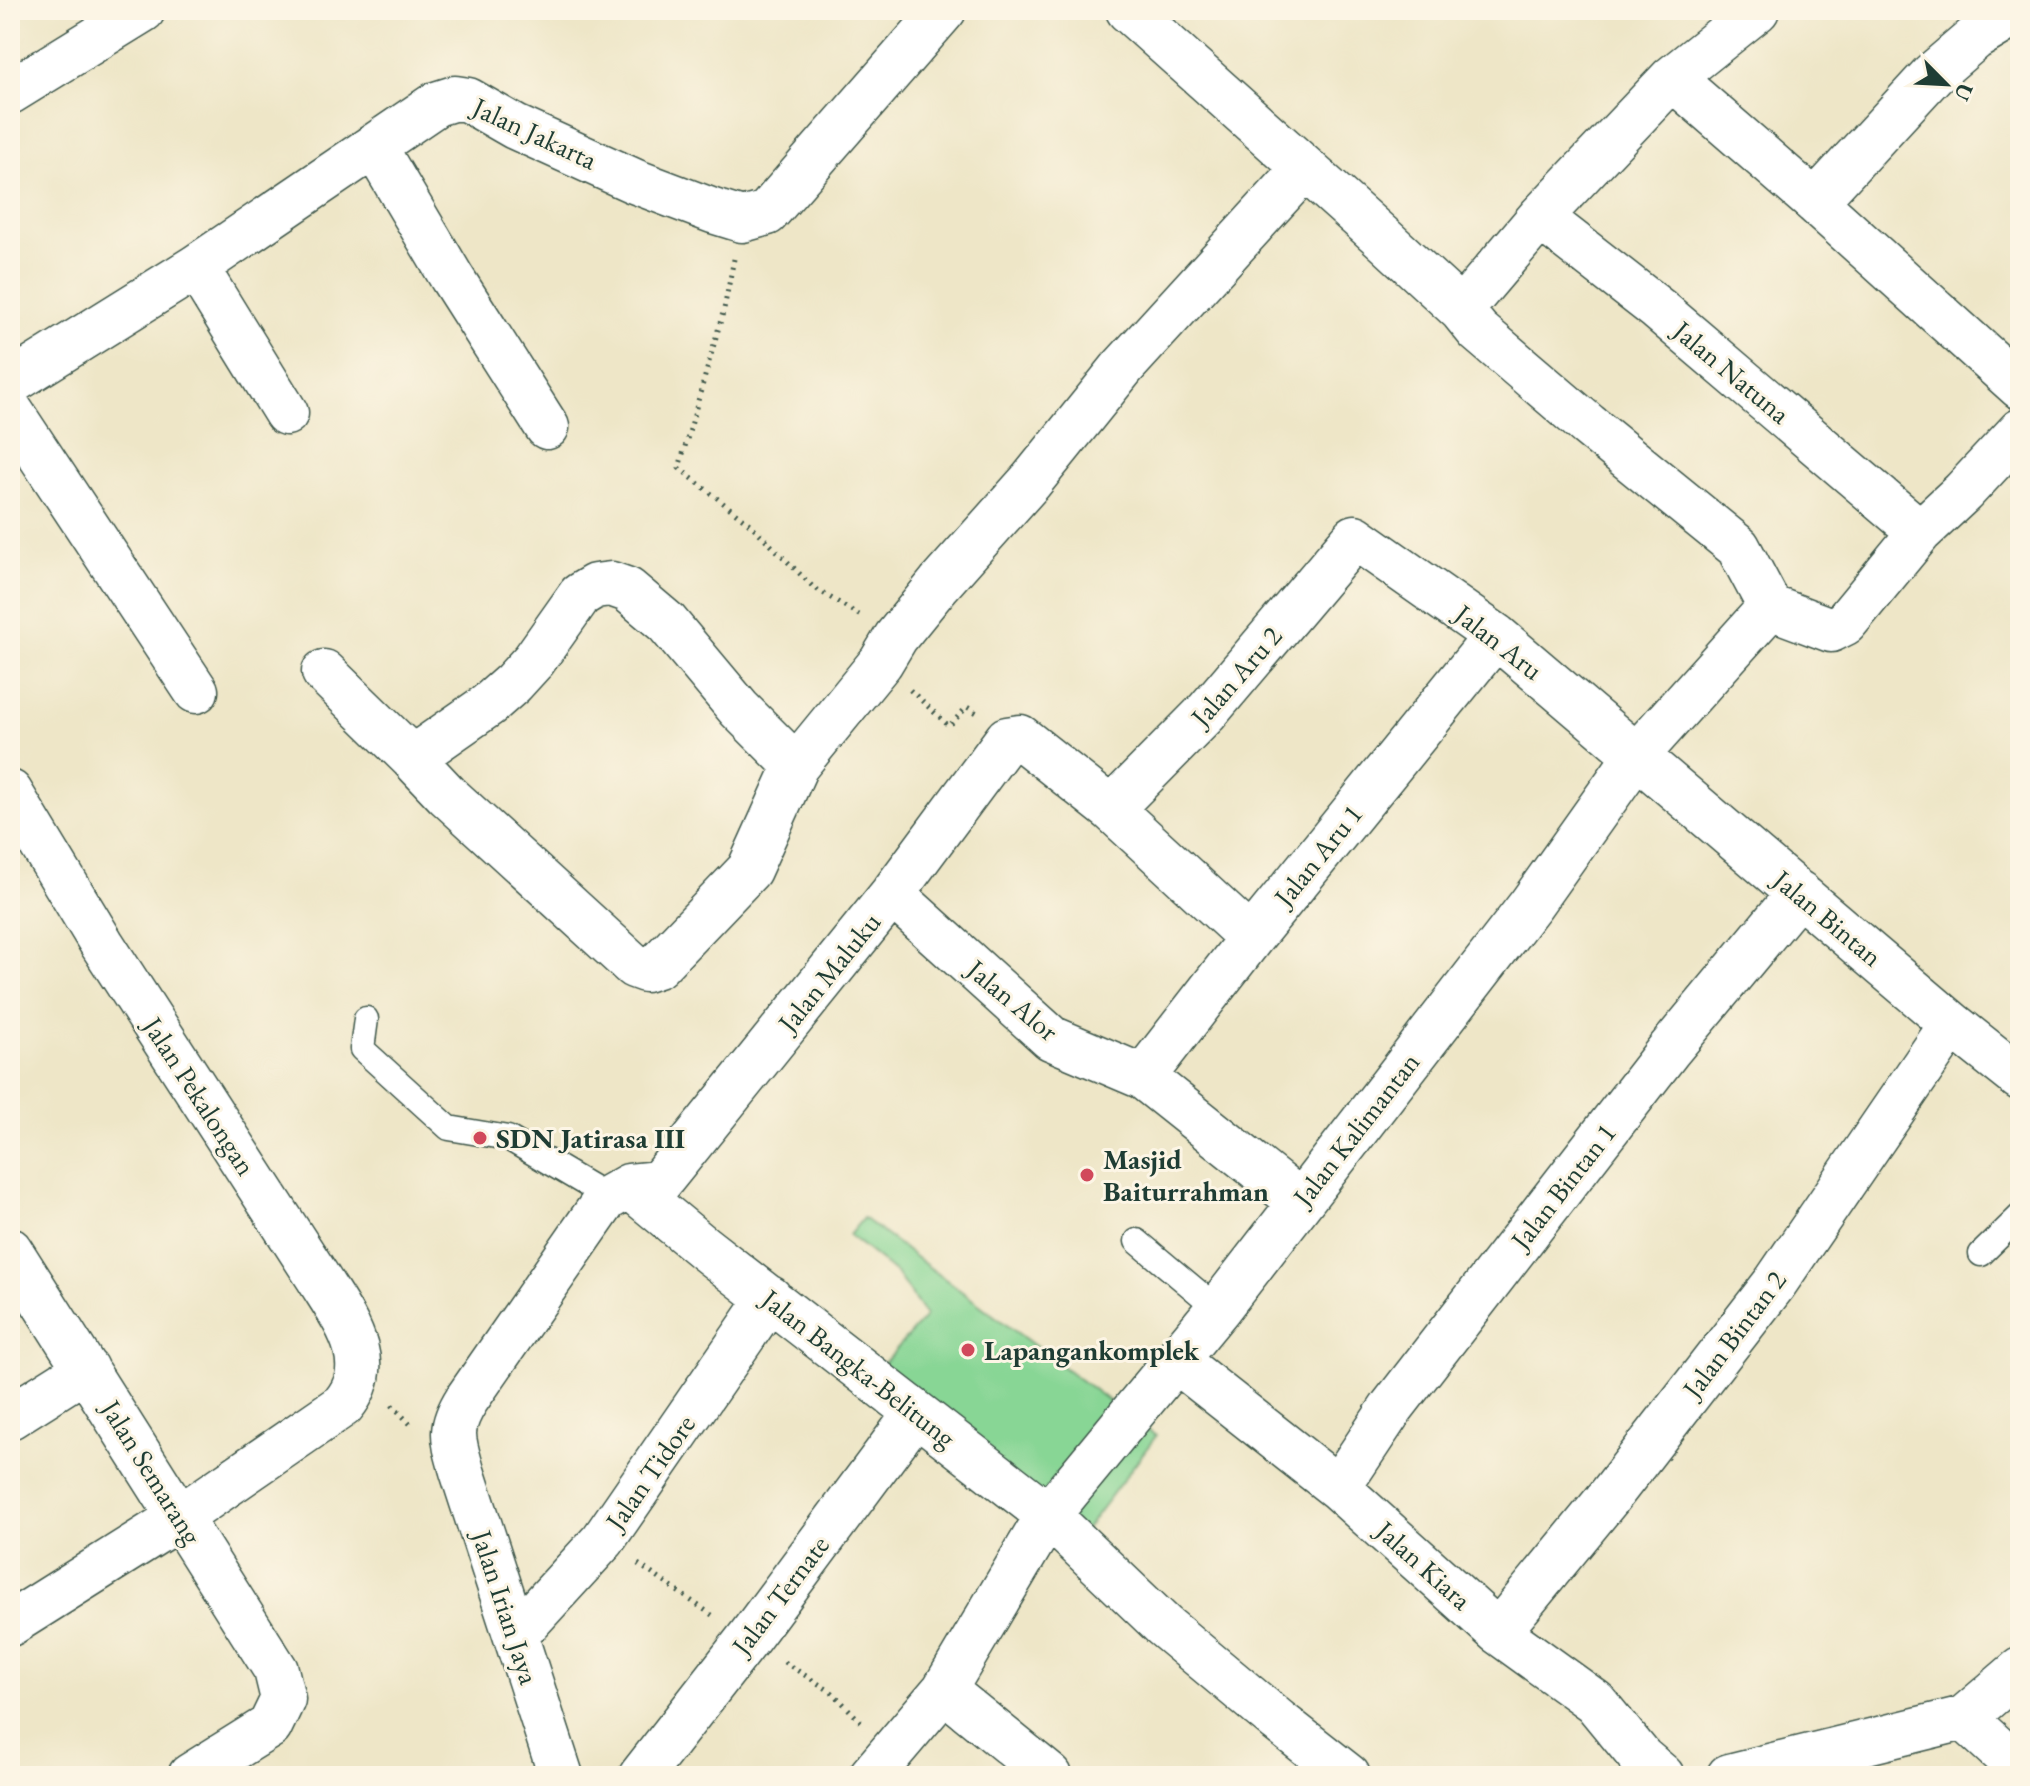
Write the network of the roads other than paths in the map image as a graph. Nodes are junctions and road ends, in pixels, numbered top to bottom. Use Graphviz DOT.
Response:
graph roads {
  1 [pos="143,10"];
  2 [pos="944,10"];
  3 [pos="1128,10"];
  4 [pos="1757,10"];
  5 [pos="2020,11"];
  6 [pos="1672,78"];
  7 [pos="10,92"];
  8 [pos="374,146"];
  9 [pos="1304,169"];
  10 [pos="1815,202"];
  11 [pos="1540,217"];
  12 [pos="196,267"];
  13 [pos="1461,310"];
  14 [pos="10,383"];
  15 [pos="2020,387"];
  16 [pos="10,410"];
  17 [pos="286,413"];
  18 [pos="547,427"];
  19 [pos="2020,431"];
  20 [pos="1920,532"];
  21 [pos="1355,537"];
  22 [pos="1770,607"];
  23 [pos="1496,636"];
  24 [pos="324,672"];
  25 [pos="196,691"];
  26 [pos="1636,756"];
  27 [pos="412,758"];
  28 [pos="796,766"];
  29 [pos="10,792"];
  30 [pos="1111,809"];
  31 [pos="1799,893"];
  32 [pos="892,894"];
  33 [pos="1251,938"];
  34 [pos="366,1019"];
  35 [pos="1952,1024"];
  36 [pos="1143,1077"];
  37 [pos="2020,1078"];
  38 [pos="629,1186"];
  39 [pos="1300,1202"];
  40 [pos="2020,1216"];
  41 [pos="1137,1241"];
  42 [pos="10,1250"];
  43 [pos="1981,1254"];
  44 [pos="770,1298"];
  45 [pos="1218,1309"];
  46 [pos="1177,1361"];
  47 [pos="86,1369"];
  48 [pos="916,1413"];
  49 [pos="10,1417"];
  50 [pos="453,1430"];
  51 [pos="1338,1488"];
  52 [pos="1048,1515"];
  53 [pos="180,1517"];
  54 [pos="10,1624"];
  55 [pos="1498,1632"];
  56 [pos="516,1635"];
  57 [pos="2020,1670"];
  58 [pos="944,1690"];
  59 [pos="1964,1718"];
  60 [pos="2020,1769"];
  61 [pos="1044,1770"];
  62 [pos="190,1776"];
  63 [pos="561,1776"];
  64 [pos="641,1776"];
  65 [pos="871,1776"];
  66 [pos="1348,1776"];
  67 [pos="1662,1776"];
  68 [pos="1729,1776"];
  1 -- 7 [label="street"];
  2 -- 8 [label="street, Jalan Jakarta"];
  3 -- 9 [label="street"];
  4 -- 6 [label="street"];
  5 -- 10 [label="street"];
  6 -- 10 [label="street"];
  6 -- 11 [label="street"];
  8 -- 12 [label="street, Jalan Jakarta"];
  8 -- 18 [label="street"];
  9 -- 13 [label="street"];
  9 -- 28 [label="street"];
  10 -- 15 [label="street"];
  11 -- 13 [label="street"];
  11 -- 20 [label="street, Jalan Natuna"];
  12 -- 14 [label="street, Jalan Jakarta"];
  12 -- 17 [label="street"];
  13 -- 22 [label="street"];
  16 -- 25 [label="street"];
  19 -- 20 [label="street"];
  20 -- 22 [label="street"];
  21 -- 23 [label="street, Jalan Aru"];
  21 -- 30 [label="street, Jalan Aru 2"];
  22 -- 26 [label="street, Jalan Kalimantan"];
  23 -- 26 [label="street, Jalan Aru"];
  23 -- 33 [label="street, Jalan Aru 1"];
  24 -- 27 [label="street"];
  26 -- 31 [label="street, Jalan Bintan"];
  26 -- 39 [label="street, Jalan Kalimantan"];
  27 -- 28 [label="street"];
  27 -- 28 [label="street"];
  29 -- 53 [label="street, Jalan Pekalongan"];
  30 -- 32 [label="street, Jalan Maluku"];
  30 -- 33 [label="street"];
  31 -- 35 [label="street, Jalan Bintan"];
  31 -- 51 [label="street, Jalan Bintan 1"];
  32 -- 36 [label="street, Jalan Alor"];
  32 -- 38 [label="street, Jalan Maluku"];
  33 -- 36 [label="street, Jalan Aru 1"];
  34 -- 38 [label="lane"];
  35 -- 37 [label="street, Jalan Bintan"];
  35 -- 55 [label="street, Jalan Bintan 2"];
  36 -- 39 [label="street, Jalan Alor"];
  38 -- 44 [label="street, Jalan Bangka-Belitung"];
  38 -- 50 [label="street, Jalan Maluku"];
  39 -- 45 [label="street, Jalan Kalimantan"];
  40 -- 43 [label="lane"];
  41 -- 45 [label="lane"];
  42 -- 47 [label="street, Jalan Semarang"];
  44 -- 48 [label="street, Jalan Bangka-Belitung"];
  44 -- 56 [label="street, Jalan Tidore"];
  45 -- 46 [label="street, Jalan Kalimantan"];
  46 -- 51 [label="street, Jalan Kiara"];
  46 -- 52 [label="street, Jalan Kalimantan"];
  47 -- 49 [label="street"];
  47 -- 53 [label="street, Jalan Semarang"];
  48 -- 52 [label="street, Jalan Bangka-Belitung"];
  48 -- 64 [label="street, Jalan Ternate"];
  50 -- 56 [label="street, Jalan Irian Jaya"];
  51 -- 55 [label="street, Jalan Kiara"];
  52 -- 58 [label="street, Jalan Kalimantan"];
  52 -- 66 [label="street, Jalan Bangka-Belitung"];
  53 -- 54 [label="street"];
  53 -- 62 [label="street, Jalan Semarang"];
  55 -- 67 [label="street, Jalan Kiara"];
  56 -- 63 [label="street, Jalan Irian Jaya"];
  57 -- 59 [label="street"];
  58 -- 61 [label="street"];
  58 -- 65 [label="street, Jalan Kalimantan"];
  59 -- 60 [label="street"];
  59 -- 68 [label="street"];
}
